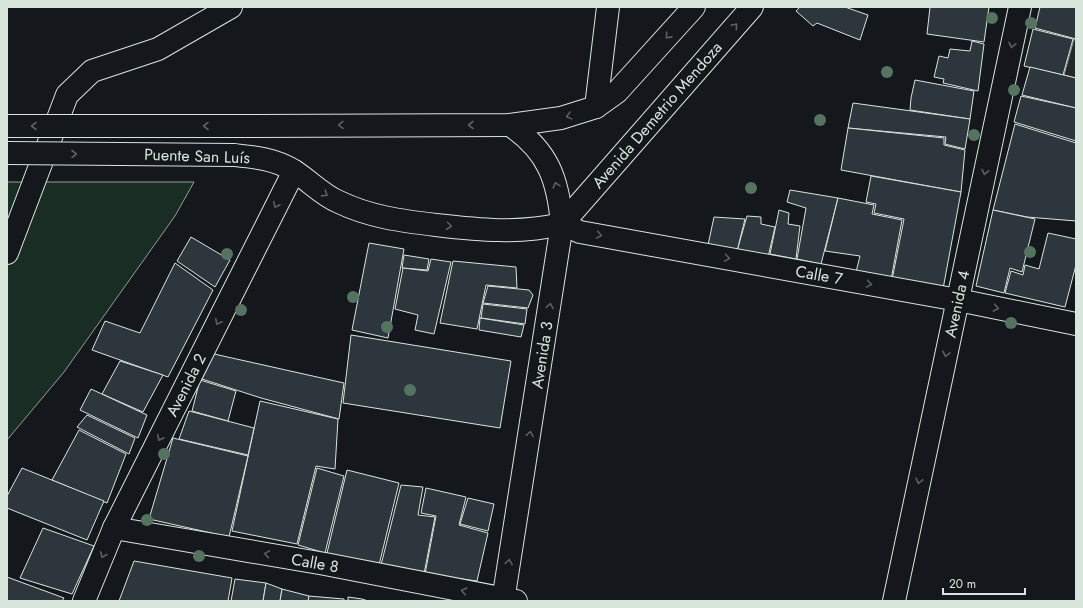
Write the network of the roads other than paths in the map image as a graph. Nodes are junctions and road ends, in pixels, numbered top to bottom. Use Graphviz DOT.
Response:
graph roads {
  1 [pos="231,7"];
  2 [pos="608,7"];
  3 [pos="694,7"];
  4 [pos="752,7"];
  5 [pos="1020,7"];
  6 [pos="596,107"];
  7 [pos="510,125"];
  8 [pos="7,126"];
  9 [pos="7,153"];
  10 [pos="294,171"];
  11 [pos="562,224"];
  12 [pos="7,253"];
  13 [pos="958,300"];
  14 [pos="1076,324"];
  15 [pos="114,528"];
  16 [pos="508,600"];
  17 [pos="84,601"];
  18 [pos="894,601"];
  1 -- 12 [label="main road"];
  2 -- 6 [label="main road"];
  3 -- 6 [label="main road, one-way"];
  11 -- 4 [label="main road, Avenida Demetrio Mendoza, one-way"];
  5 -- 13 [label="main road, Avenida 4, one-way"];
  6 -- 7 [label="main road, one-way"];
  7 -- 8 [label="main road, Puente San Luís, one-way, bridge"];
  11 -- 7 [label="main road, Avenida 3, one-way"];
  9 -- 10 [label="main road, Puente San Luís, one-way, bridge"];
  10 -- 11 [label="main road, Puente San Luís, one-way"];
  10 -- 15 [label="main road, Avenida 2, one-way"];
  11 -- 13 [label="main road, Calle 7, one-way"];
  16 -- 11 [label="main road, Avenida 3, one-way"];
  13 -- 14 [label="main road, Calle 7, one-way"];
  13 -- 18 [label="main road, Avenida 4, one-way"];
  16 -- 15 [label="main road, Calle 8, one-way"];
  15 -- 17 [label="main road, Avenida 2, one-way"];
}
